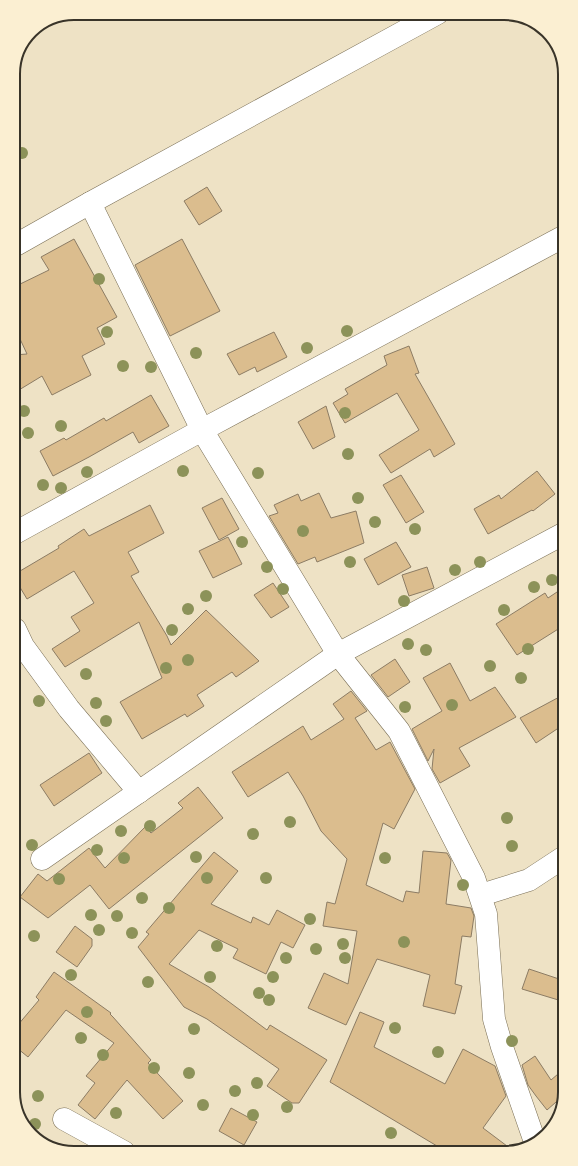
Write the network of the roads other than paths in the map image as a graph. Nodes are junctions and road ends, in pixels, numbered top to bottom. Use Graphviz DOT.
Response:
graph roads {
  1 [pos="425,20"];
  2 [pos="90,203"];
  3 [pos="558,240"];
  4 [pos="20,243"];
  5 [pos="202,430"];
  6 [pos="20,531"];
  7 [pos="558,542"];
  8 [pos="20,639"];
  9 [pos="338,654"];
  10 [pos="139,792"];
  11 [pos="42,859"];
  12 [pos="558,861"];
  13 [pos="481,895"];
  14 [pos="64,1119"];
  15 [pos="533,1137"];
  16 [pos="113,1146"];
  1 -- 2 [label="street"];
  2 -- 4 [label="street"];
  2 -- 5 [label="street"];
  3 -- 5 [label="street"];
  5 -- 6 [label="street"];
  5 -- 9 [label="street"];
  7 -- 9 [label="street"];
  8 -- 10 [label="street"];
  9 -- 10 [label="street"];
  9 -- 13 [label="street"];
  10 -- 11 [label="street"];
  12 -- 13 [label="street"];
  13 -- 15 [label="street"];
  14 -- 16 [label="street"];
}
